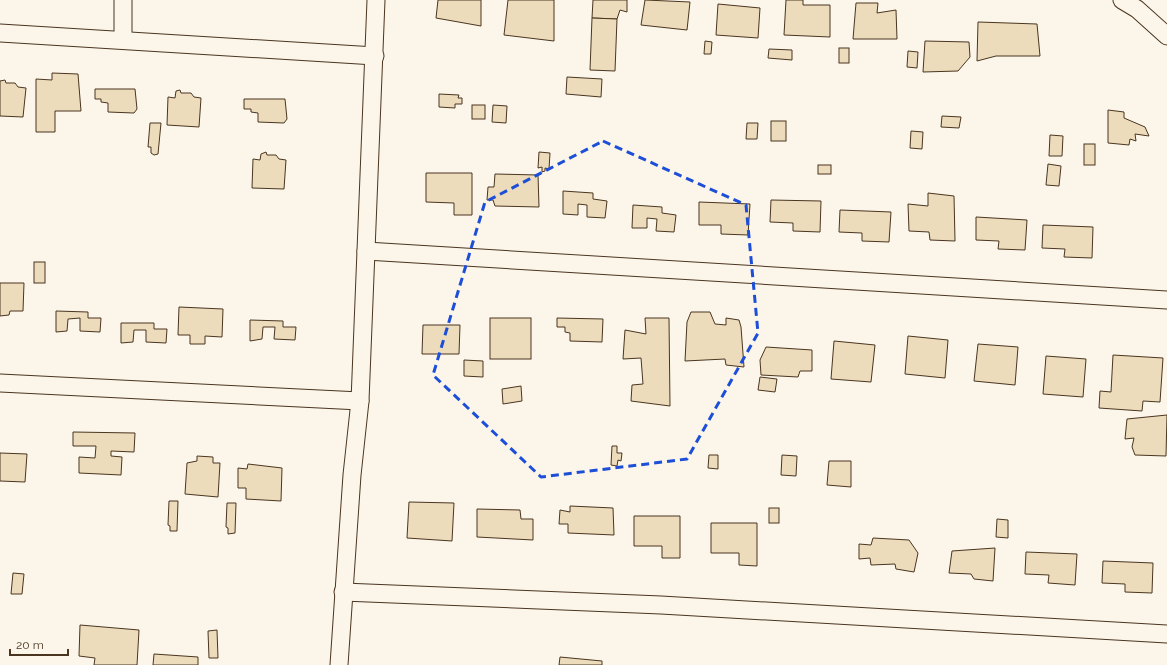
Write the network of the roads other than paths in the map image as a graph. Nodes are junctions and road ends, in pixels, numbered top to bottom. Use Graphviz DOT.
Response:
graph roads {
  1 [pos="123,0"];
  2 [pos="376,0"];
  3 [pos="1122,0"];
  4 [pos="0,33"];
  5 [pos="1167,36"];
  6 [pos="123,40"];
  7 [pos="375,56"];
  8 [pos="366,252"];
  9 [pos="1167,300"];
  10 [pos="0,383"];
  11 [pos="360,401"];
  12 [pos="343,592"];
  13 [pos="1167,634"];
  14 [pos="339,665"];
  1 -- 6 [label="street"];
  2 -- 7 [label="street"];
  3 -- 5 [label="street"];
  4 -- 6 [label="street"];
  6 -- 7 [label="street"];
  7 -- 8 [label="street"];
  8 -- 9 [label="street"];
  8 -- 11 [label="street"];
  10 -- 11 [label="street"];
  11 -- 12 [label="street"];
  12 -- 13 [label="street"];
  12 -- 14 [label="street"];
}
